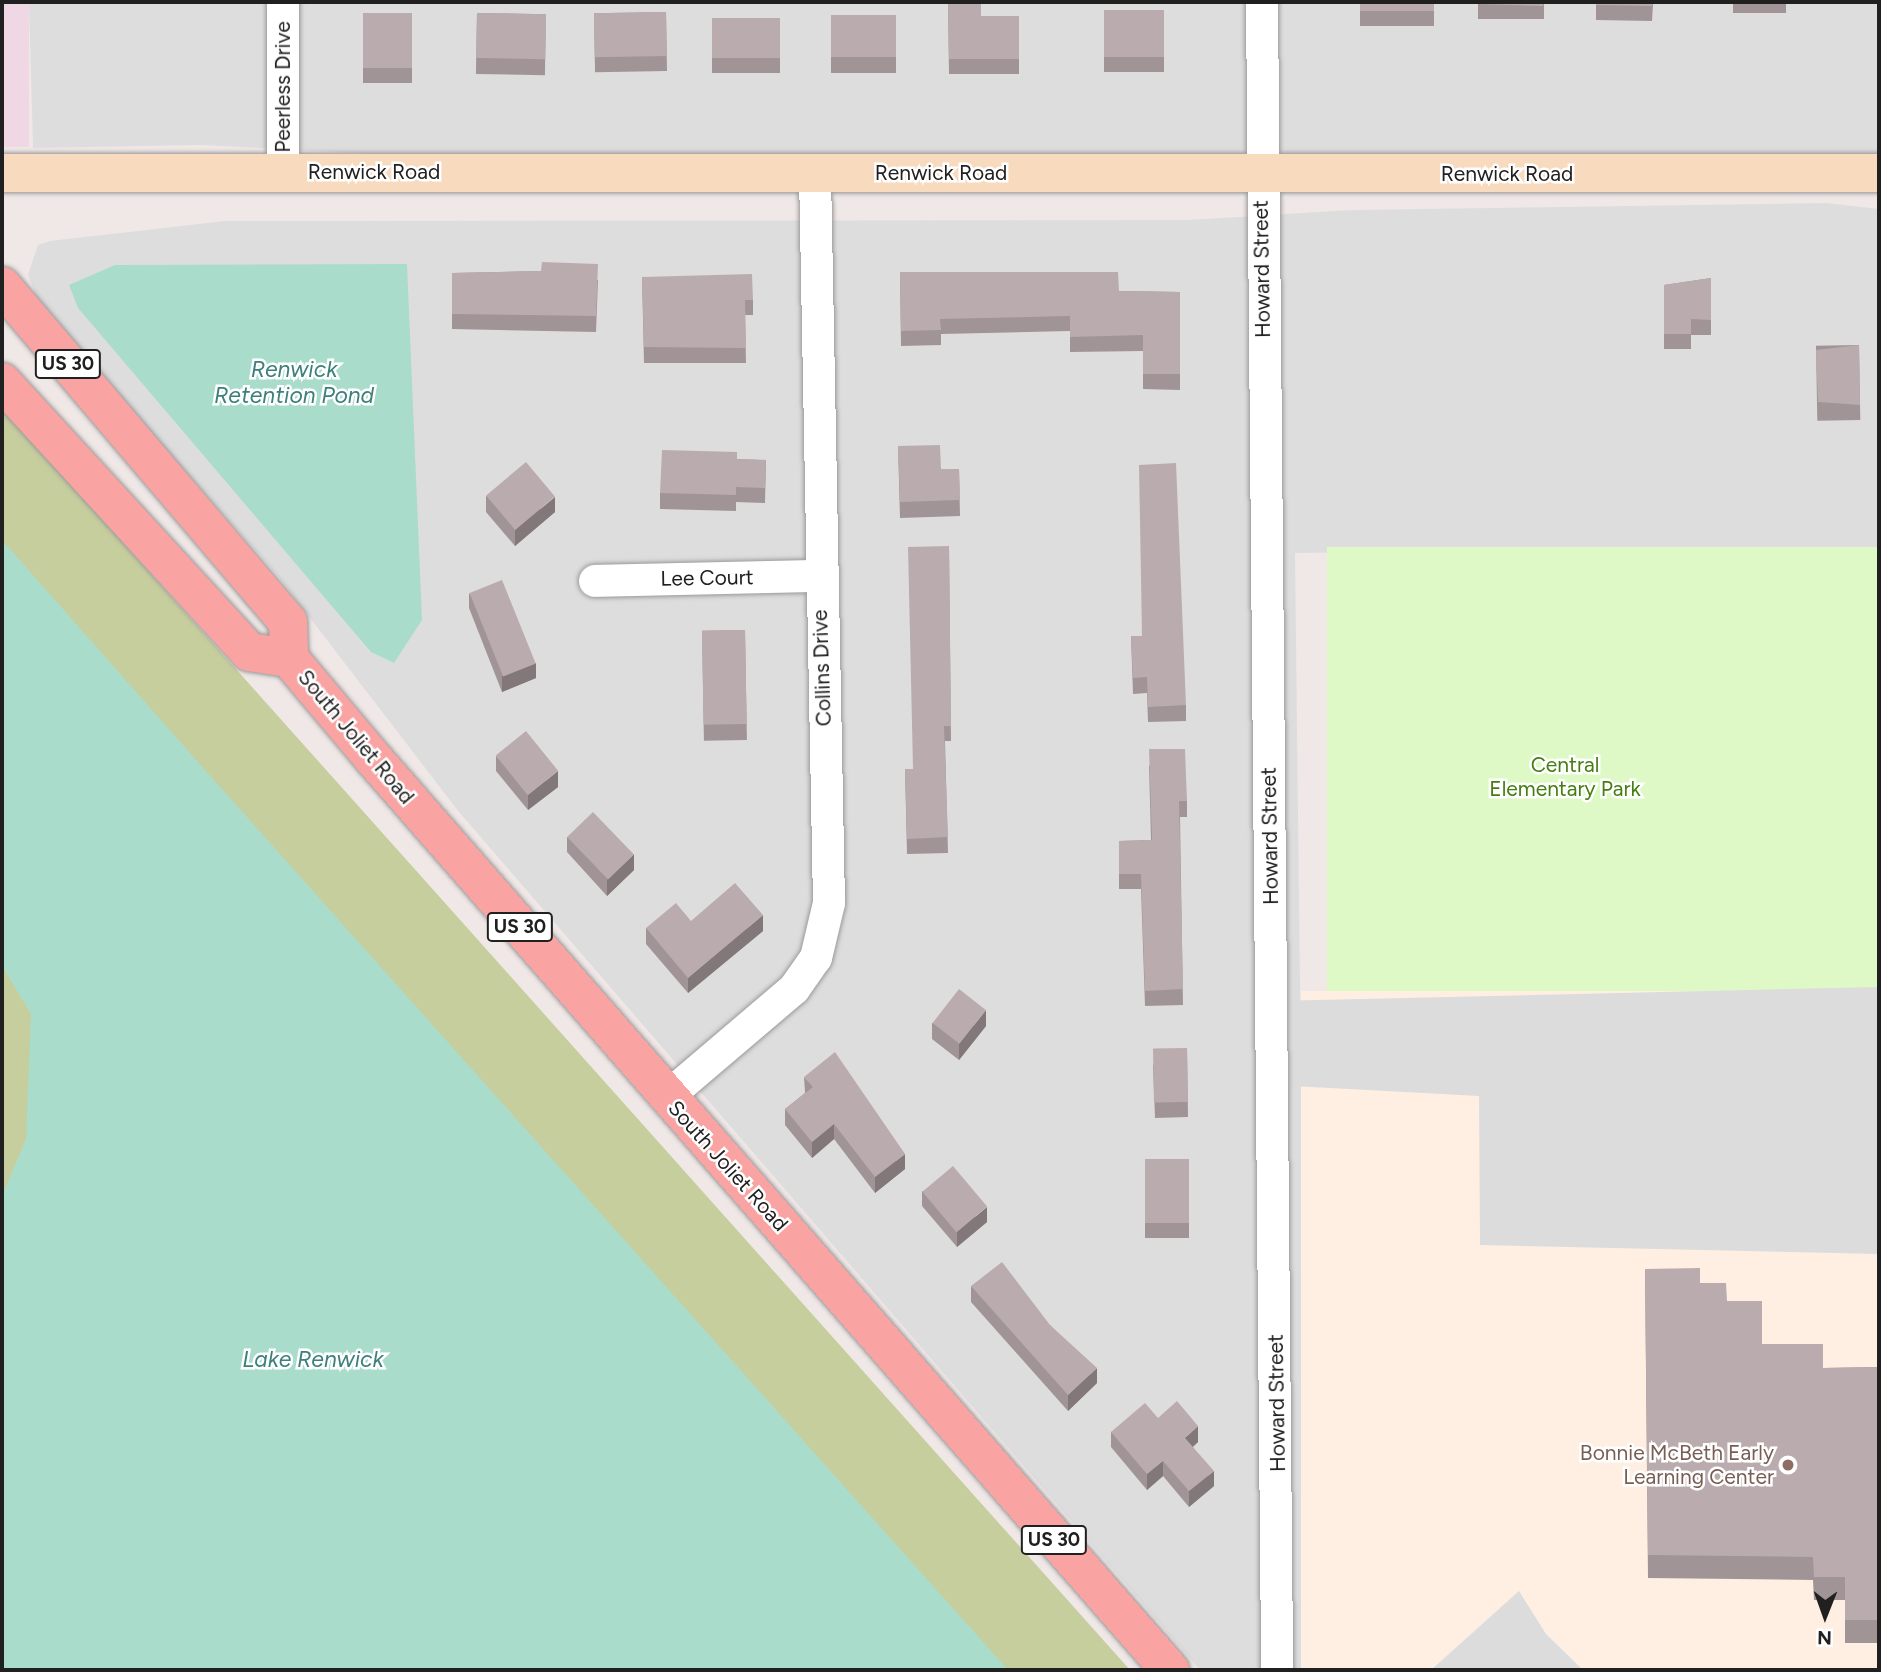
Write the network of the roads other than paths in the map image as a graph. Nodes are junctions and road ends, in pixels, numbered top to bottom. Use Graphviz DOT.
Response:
graph roads {
  1 [pos="282,2"];
  2 [pos="1262,2"];
  3 [pos="283,172"];
  4 [pos="2,173"];
  5 [pos="815,173"];
  6 [pos="1879,173"];
  7 [pos="1261,174"];
  8 [pos="2,286"];
  9 [pos="2,383"];
  10 [pos="820,576"];
  11 [pos="595,581"];
  12 [pos="289,658"];
  13 [pos="667,1097"];
  14 [pos="1170,1670"];
  15 [pos="1277,1670"];
  1 -- 3 [label="street, Peerless Drive"];
  2 -- 7 [label="street, Howard Street"];
  3 -- 4 [label="street, Renwick Road"];
  3 -- 5 [label="street, Renwick Road"];
  5 -- 7 [label="street, Renwick Road"];
  5 -- 10 [label="street, Collins Drive"];
  6 -- 7 [label="street, Renwick Road"];
  7 -- 15 [label="street, Howard Street"];
  8 -- 12 [label="main road, South Joliet Road / US 30"];
  9 -- 12 [label="main road, South Joliet Road / US 30"];
  10 -- 11 [label="street, Lee Court"];
  10 -- 13 [label="street, Collins Drive"];
  12 -- 13 [label="main road, South Joliet Road / US 30"];
  13 -- 14 [label="main road, South Joliet Road / US 30"];
}
